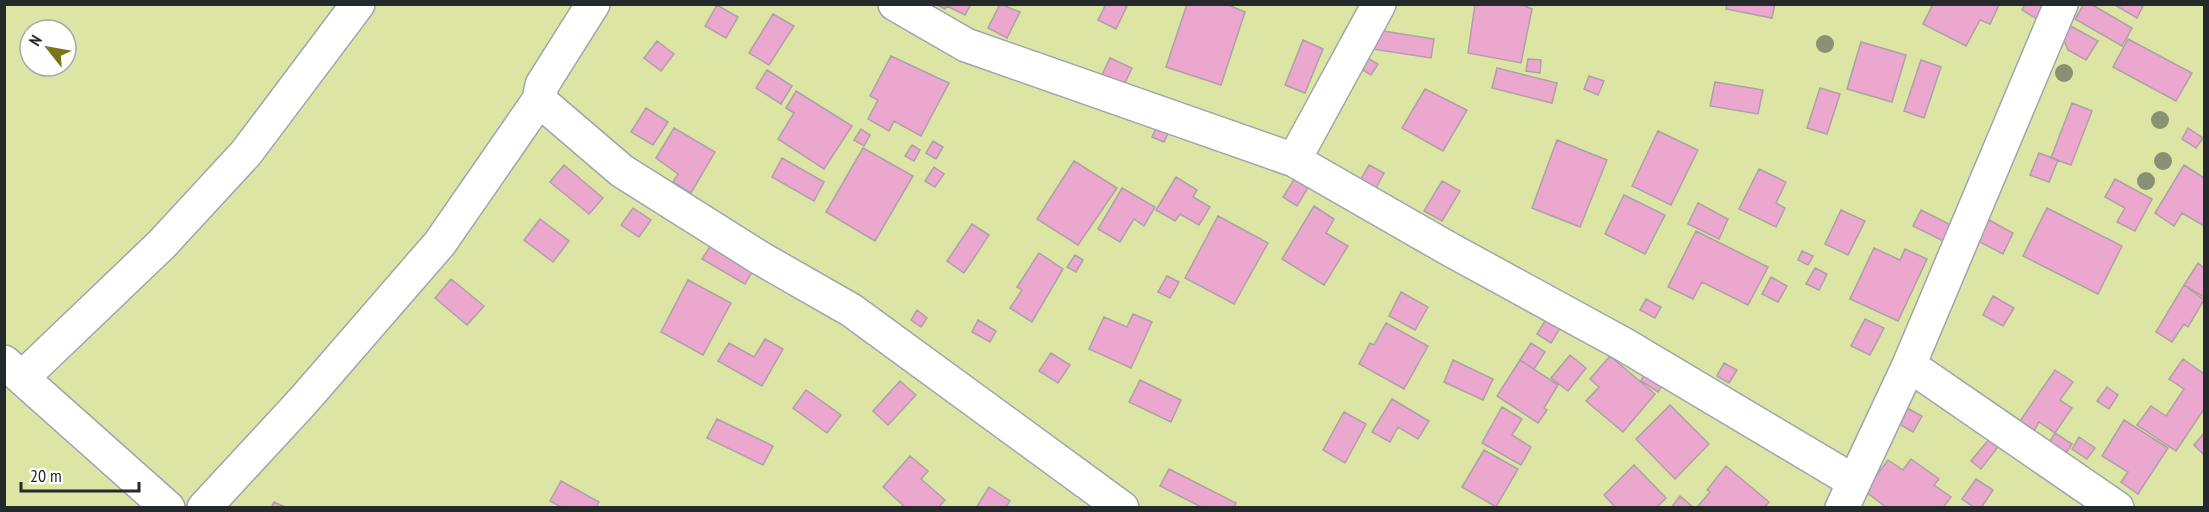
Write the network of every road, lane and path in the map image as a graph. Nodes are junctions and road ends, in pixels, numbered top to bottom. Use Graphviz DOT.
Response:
graph roads {
  1 [pos="358,4"];
  2 [pos="593,4"];
  3 [pos="895,4"];
  4 [pos="1379,4"];
  5 [pos="2061,4"];
  6 [pos="539,100"];
  7 [pos="1294,160"];
  8 [pos="1909,365"];
  9 [pos="14,369"];
  10 [pos="1847,494"];
  11 [pos="168,507"];
  12 [pos="204,507"];
  13 [pos="1122,507"];
  14 [pos="2117,507"];
  1 -- 9 [label="street"];
  2 -- 6 [label="street"];
  3 -- 7 [label="street"];
  4 -- 7 [label="street"];
  5 -- 8 [label="street"];
  6 -- 12 [label="street"];
  6 -- 13 [label="street"];
  7 -- 10 [label="street"];
  8 -- 10 [label="street"];
  8 -- 14 [label="street"];
  9 -- 11 [label="street"];
}
